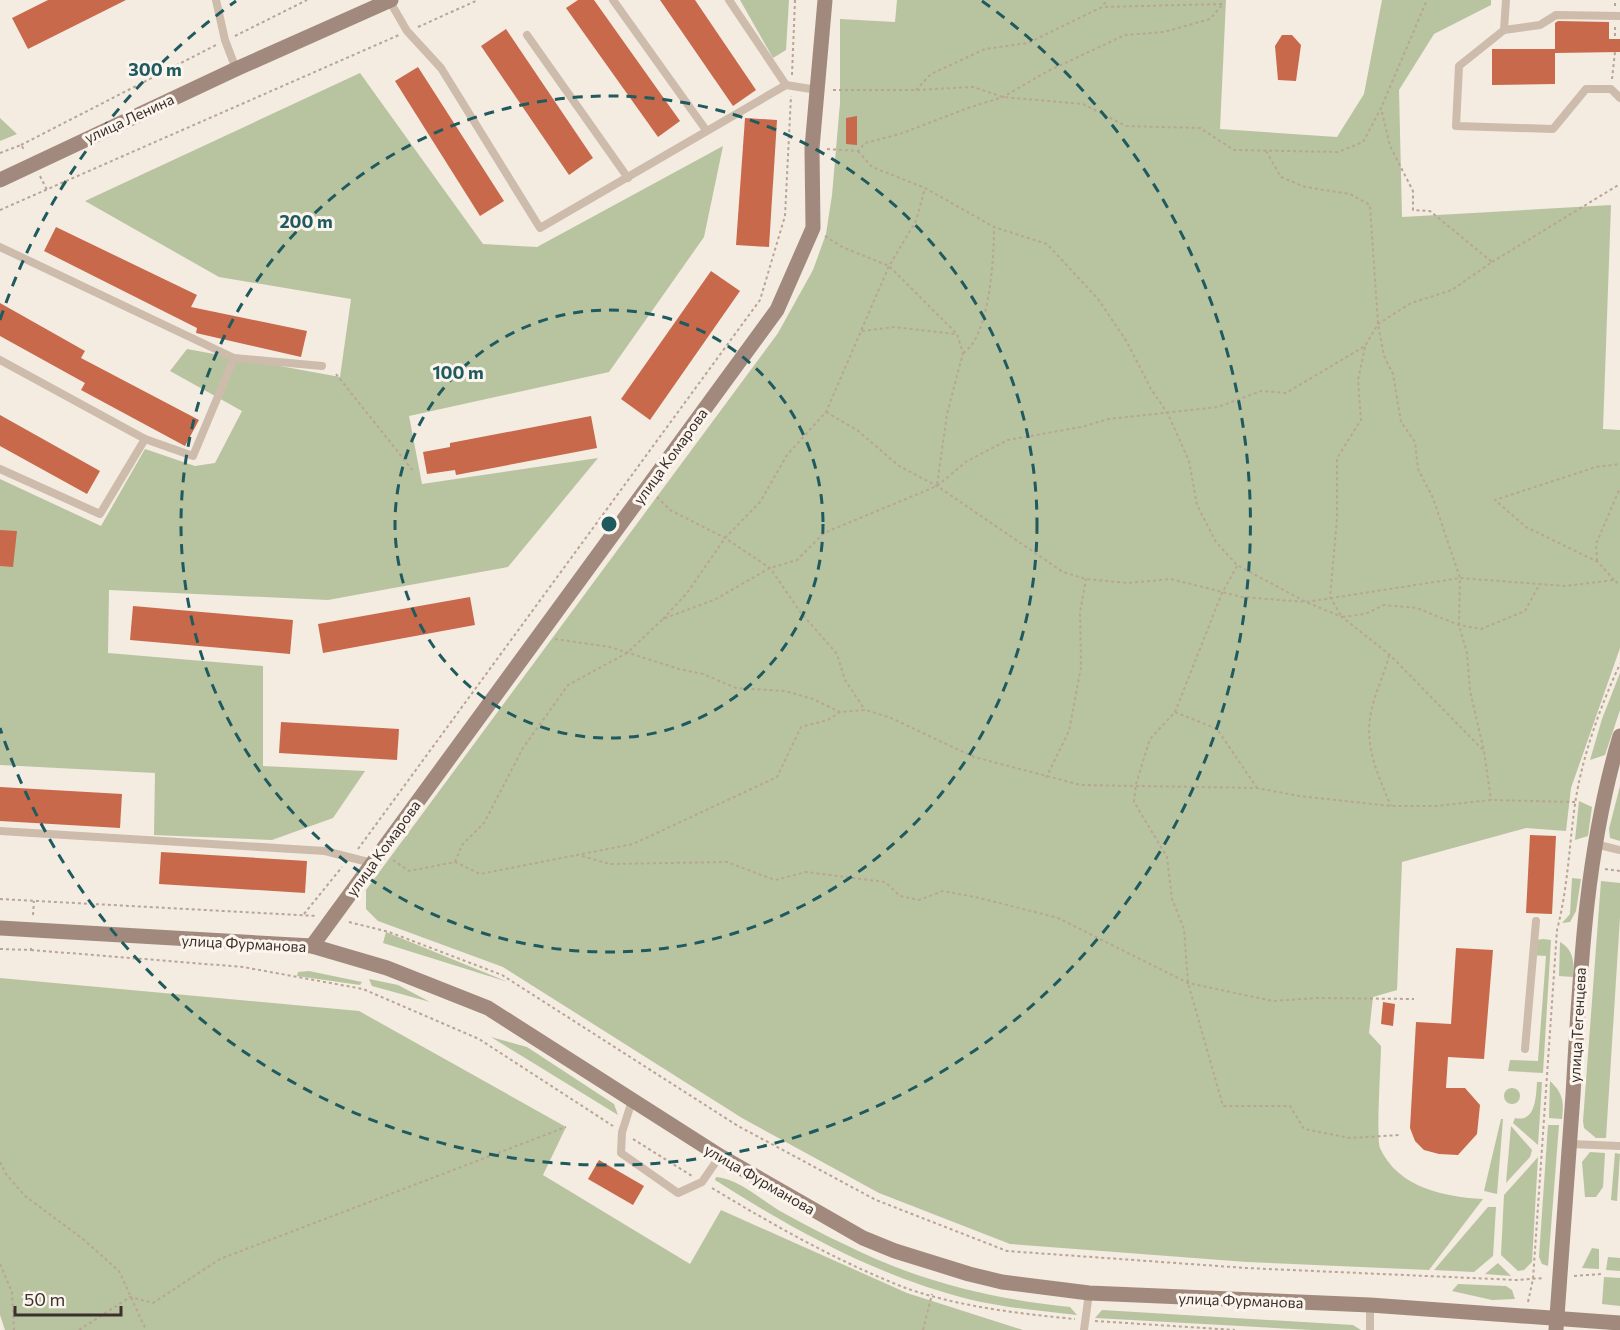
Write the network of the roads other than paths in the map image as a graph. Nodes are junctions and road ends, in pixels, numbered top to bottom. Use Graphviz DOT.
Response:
graph roads {
  1 [pos="216,0"];
  2 [pos="390,0"];
  3 [pos="612,0"];
  4 [pos="729,0"];
  5 [pos="825,0"];
  6 [pos="1506,0"];
  7 [pos="1620,16"];
  8 [pos="1504,30"];
  9 [pos="526,35"];
  10 [pos="236,69"];
  11 [pos="789,85"];
  12 [pos="819,90"];
  13 [pos="1620,98"];
  14 [pos="706,130"];
  15 [pos="628,178"];
  16 [pos="0,180"];
  17 [pos="0,247"];
  18 [pos="234,358"];
  19 [pos="0,360"];
  20 [pos="322,366"];
  21 [pos="145,439"];
  22 [pos="0,470"];
  23 [pos="1620,736"];
  24 [pos="0,831"];
  25 [pos="1595,844"];
  26 [pos="1620,850"];
  27 [pos="375,858"];
  28 [pos="1536,921"];
  29 [pos="0,928"];
  30 [pos="312,946"];
  31 [pos="1525,1049"];
  32 [pos="632,1101"];
  33 [pos="1570,1144"];
  34 [pos="1620,1146"];
  35 [pos="720,1156"];
  36 [pos="1089,1293"];
  37 [pos="1370,1305"];
  38 [pos="1620,1323"];
  39 [pos="1557,1324"];
  40 [pos="1084,1330"];
  41 [pos="1370,1330"];
  1 -- 10 [label="lane"];
  2 -- 10 [label="main road, улица Ленина"];
  2 -- 15 [label="lane"];
  3 -- 14 [label="lane"];
  4 -- 11 [label="lane"];
  5 -- 12 [label="main road, улица Комарова"];
  6 -- 8 [label="lane"];
  7 -- 8 [label="lane"];
  8 -- 13 [label="lane"];
  9 -- 15 [label="lane"];
  10 -- 16 [label="main road, улица Ленина"];
  11 -- 12 [label="lane"];
  11 -- 14 [label="lane"];
  12 -- 27 [label="main road, улица Комарова"];
  14 -- 15 [label="lane"];
  17 -- 18 [label="lane"];
  18 -- 20 [label="lane"];
  18 -- 21 [label="lane"];
  19 -- 21 [label="lane"];
  21 -- 22 [label="lane"];
  23 -- 25 [label="main road, улица Тегенцева"];
  24 -- 27 [label="lane"];
  25 -- 26 [label="lane"];
  25 -- 33 [label="main road, улица Тегенцева"];
  27 -- 30 [label="main road, улица Комарова"];
  28 -- 31 [label="lane"];
  29 -- 30 [label="main road, улица Фурманова"];
  30 -- 32 [label="main road, улица Фурманова"];
  32 -- 35 [label="main road, улица Фурманова"];
  32 -- 35 [label="lane"];
  33 -- 34 [label="lane"];
  33 -- 39 [label="main road, улица Тегенцева"];
  35 -- 36 [label="main road, улица Фурманова"];
  36 -- 37 [label="main road, улица Фурманова"];
  36 -- 40 [label="lane"];
  37 -- 39 [label="main road, улица Фурманова"];
  37 -- 41 [label="lane"];
  38 -- 39 [label="main road, улица Фурманова"];
}
